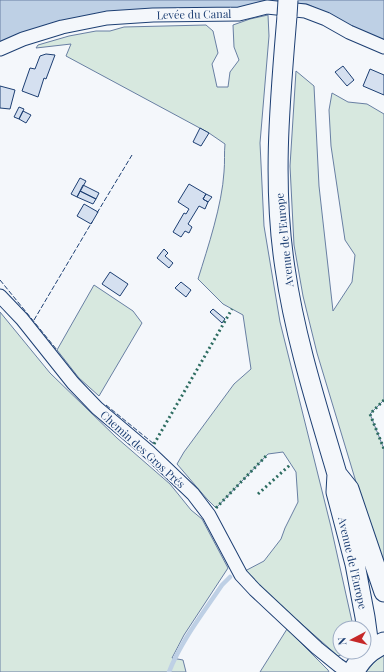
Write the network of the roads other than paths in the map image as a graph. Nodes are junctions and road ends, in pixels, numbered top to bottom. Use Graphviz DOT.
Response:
graph roads {
  1 [pos="287,8"];
  2 [pos="384,47"];
  3 [pos="0,49"];
  4 [pos="0,296"];
  5 [pos="337,474"];
  6 [pos="384,592"];
  7 [pos="376,647"];
  8 [pos="348,672"];
  9 [pos="353,672"];
  1 -- 5 [label="main road, Avenue de l'Europe"];
  2 -- 3 [label="street, Levée du Canal"];
  4 -- 8 [label="street, Chemin des Gros Prés"];
  5 -- 6 [label="main road, Avenue de l'Europe"];
  5 -- 7 [label="main road, Avenue de l'Europe"];
  7 -- 9 [label="main road"];
}
